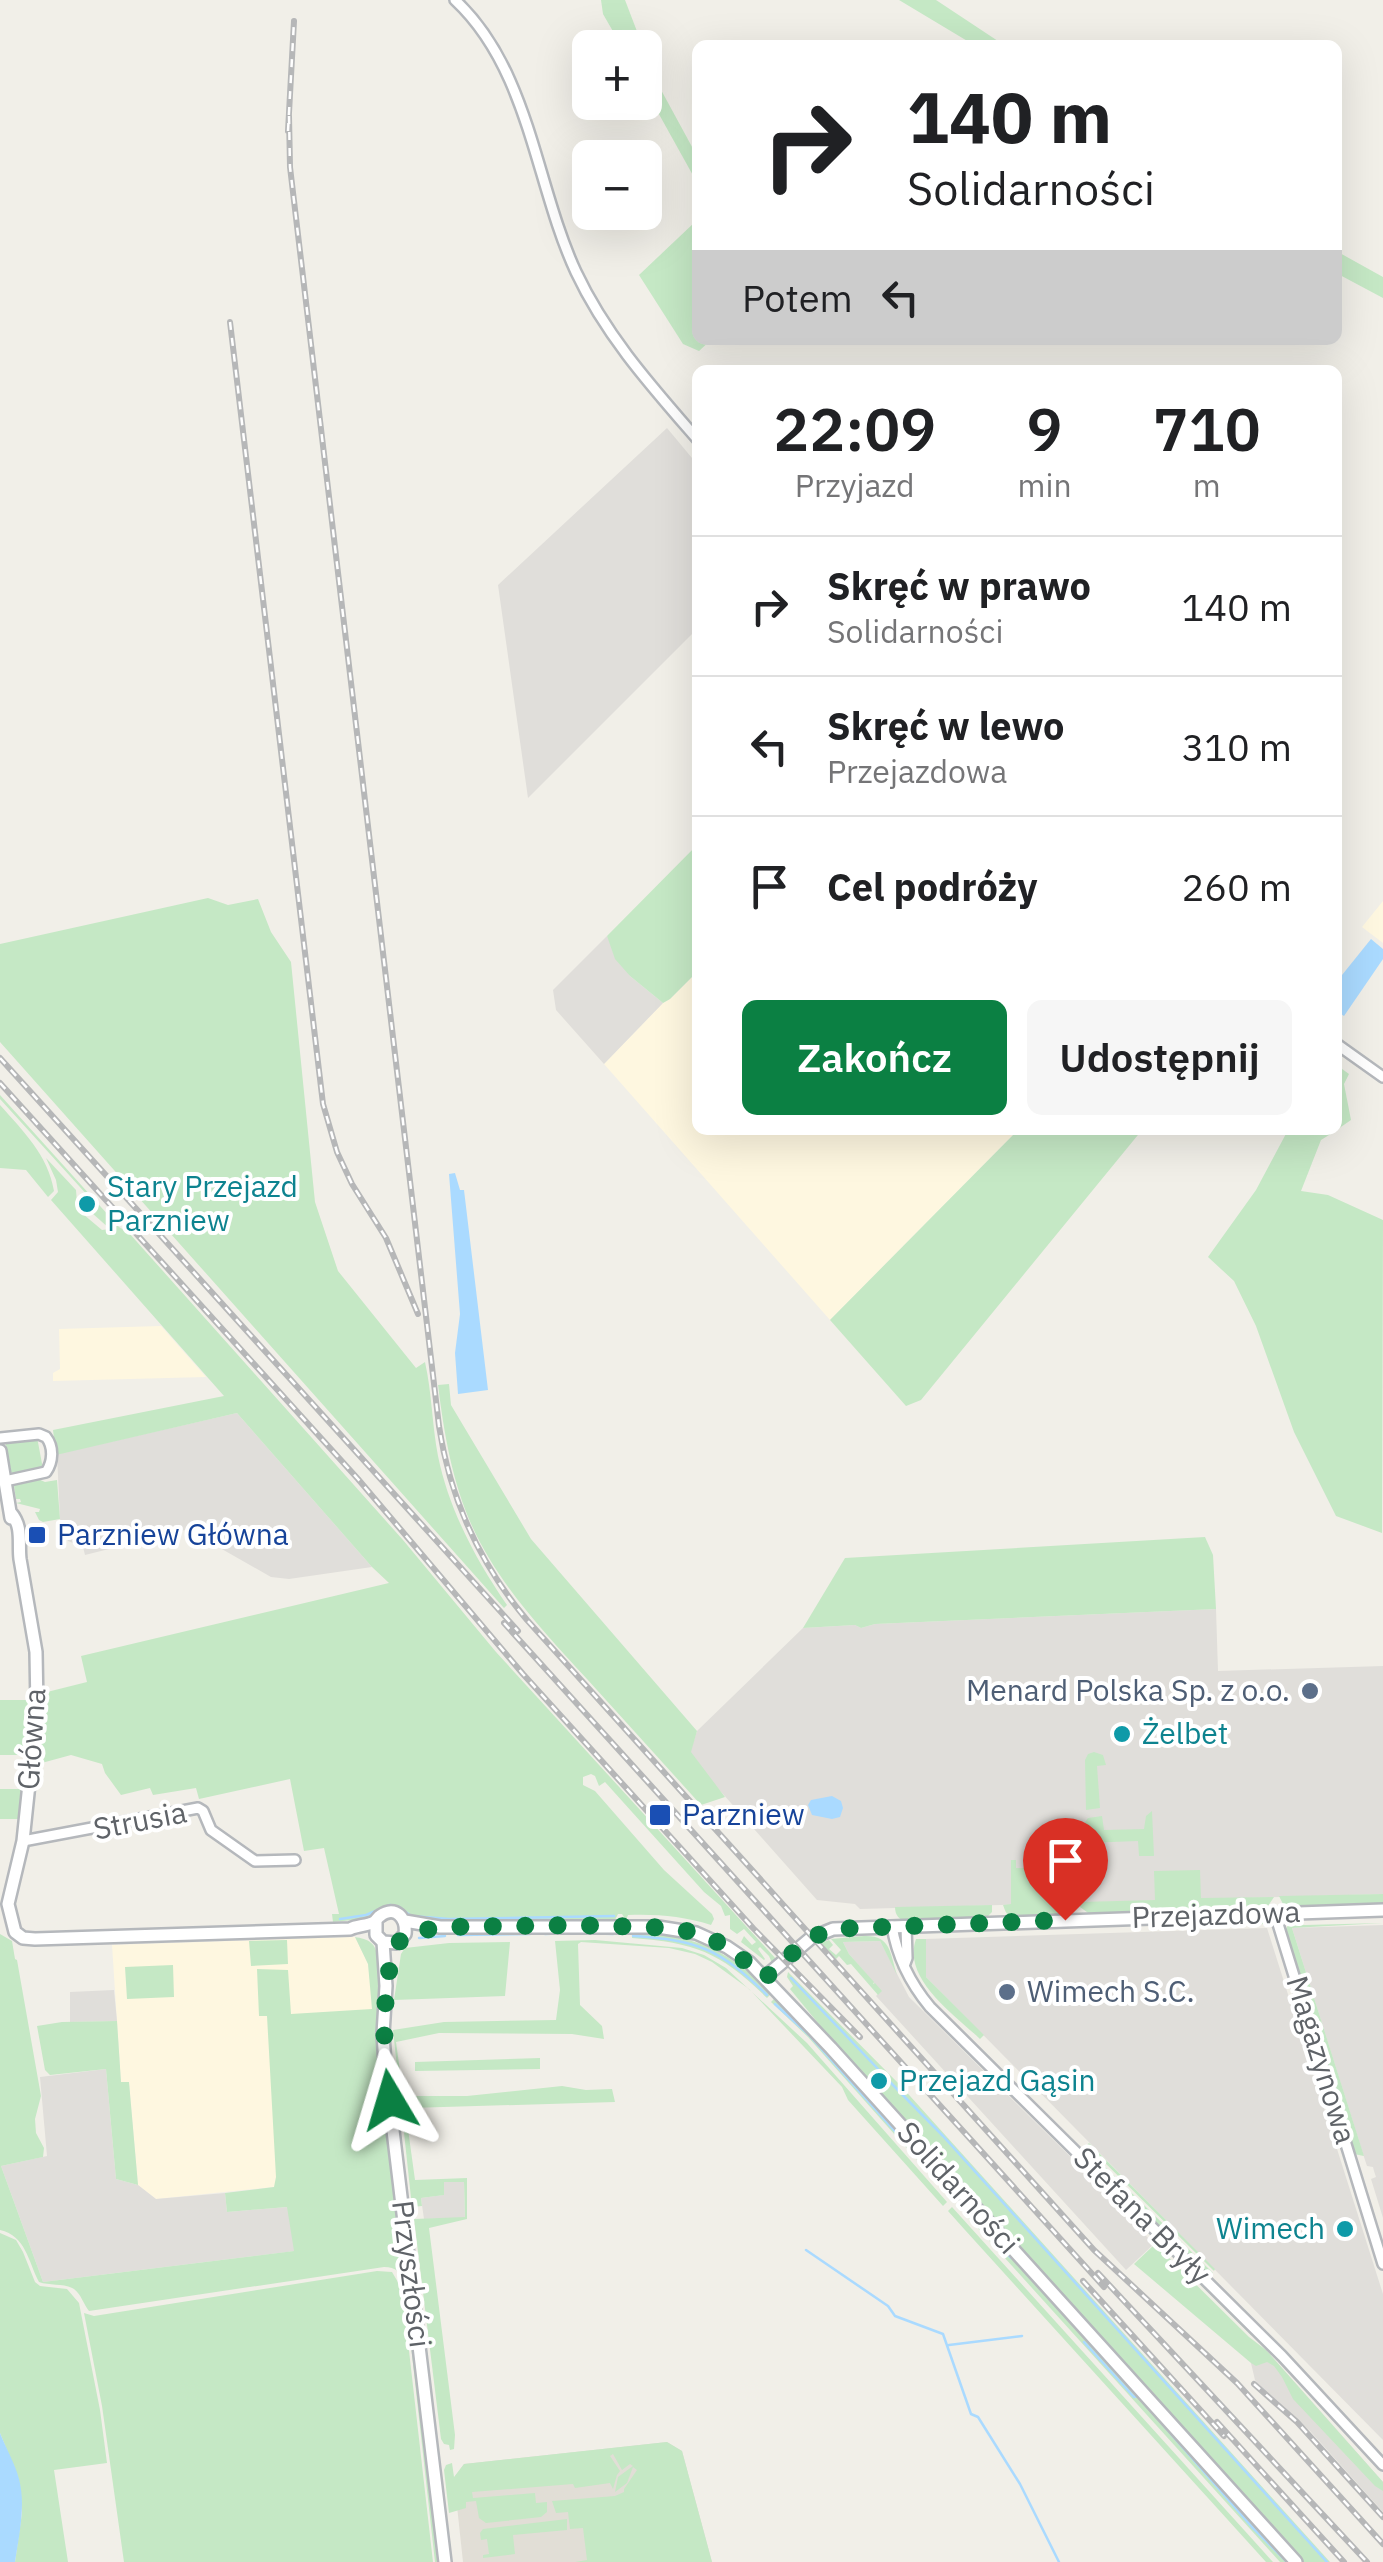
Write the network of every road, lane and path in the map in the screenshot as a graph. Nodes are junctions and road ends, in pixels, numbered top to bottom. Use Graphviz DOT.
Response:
graph roads {
  1 [pos="455,0"];
  2 [pos="692,433"];
  3 [pos="1342,1048"];
  4 [pos="1383,1077"];
  5 [pos="0,1438"];
  6 [pos="0,1452"];
  7 [pos="6,1481"];
  8 [pos="23,1841"];
  9 [pos="295,1860"];
  10 [pos="1383,1910"];
  11 [pos="1278,1914"];
  12 [pos="899,1926"];
  13 [pos="378,1933"];
  14 [pos="402,1933"];
  15 [pos="765,1978"];
  16 [pos="386,1986"];
  17 [pos="1383,2264"];
  18 [pos="1383,2464"];
  19 [pos="445,2562"];
  20 [pos="1296,2562"];
  1 -- 2 [label="street"];
  3 -- 4 [label="street"];
  5 -- 7 [label="street"];
  6 -- 7 [label="street, Główna"];
  7 -- 8 [label="street, Główna"];
  8 -- 9 [label="street, Strusia"];
  8 -- 13 [label="street, Główna"];
  10 -- 11 [label="street, Przejazdowa"];
  11 -- 12 [label="street, Przejazdowa"];
  11 -- 17 [label="street, Magazynowa"];
  12 -- 15 [label="street, Przejazdowa"];
  12 -- 18 [label="street, Stefana Bryły"];
  13 -- 14 [label="street"];
  13 -- 14 [label="street"];
  13 -- 16 [label="street, Przyszłości"];
  14 -- 15 [label="street, Solidarności"];
  14 -- 16 [label="street, Przyszłości"];
  15 -- 20 [label="street, Solidarności"];
  16 -- 19 [label="street, Przyszłości"];
}
